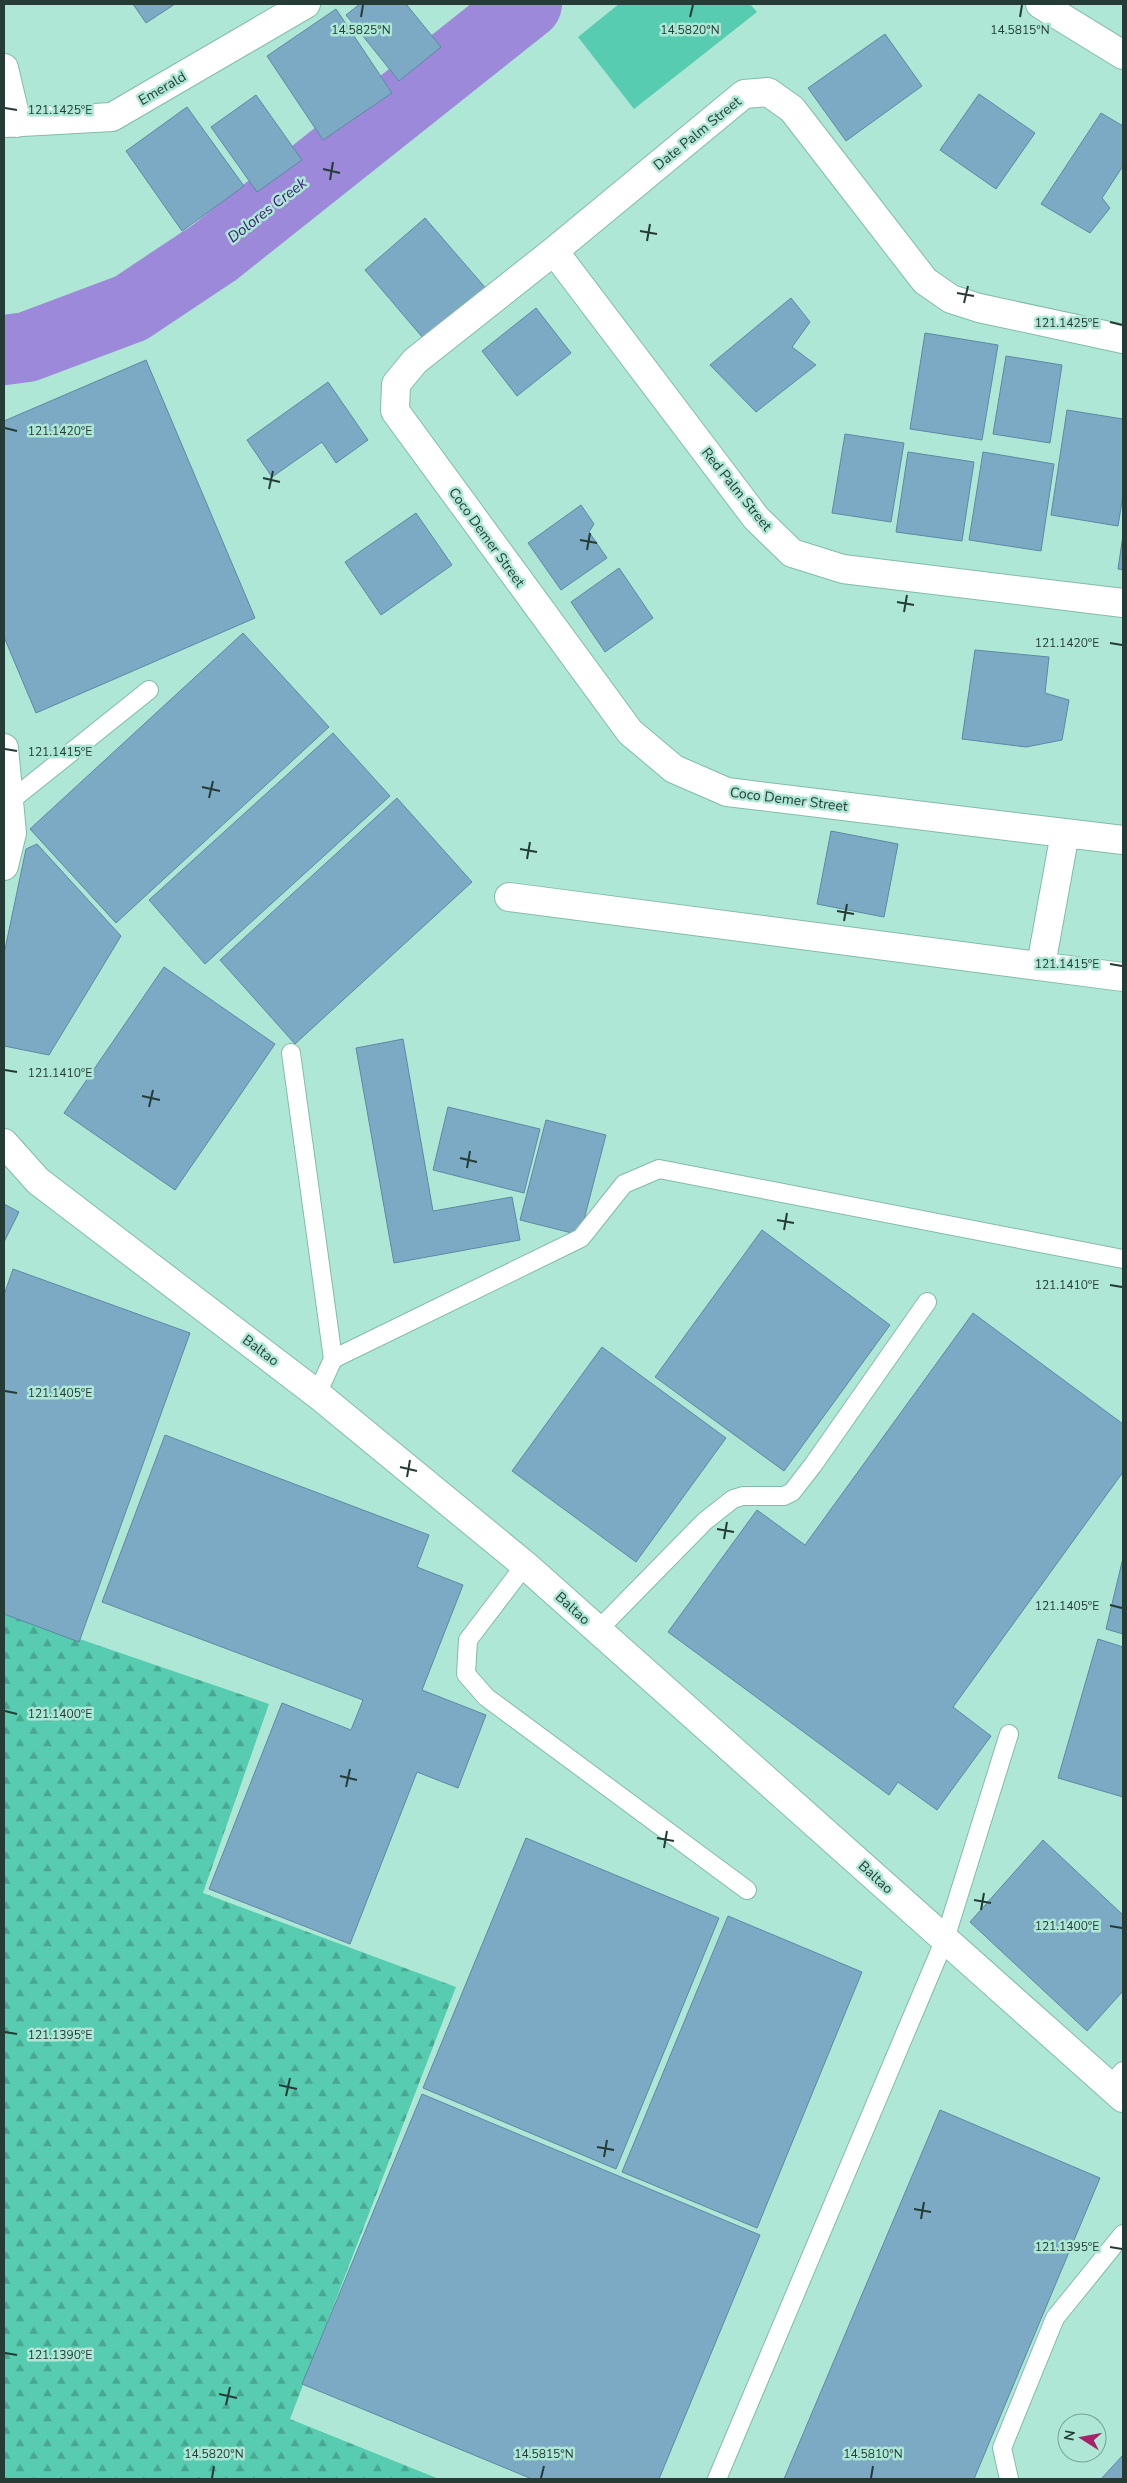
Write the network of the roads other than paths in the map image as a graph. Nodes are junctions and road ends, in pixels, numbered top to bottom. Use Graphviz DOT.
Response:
graph roads {
  1 [pos="306,4"];
  2 [pos="1040,4"];
  3 [pos="1068,12"];
  4 [pos="1123,56"];
  5 [pos="4,68"];
  6 [pos="10,123"];
  7 [pos="554,251"];
  8 [pos="1123,339"];
  9 [pos="394,411"];
  10 [pos="1123,604"];
  11 [pos="149,690"];
  12 [pos="4,748"];
  13 [pos="9,802"];
  14 [pos="1065,832"];
  15 [pos="1123,840"];
  16 [pos="4,866"];
  17 [pos="509,897"];
  18 [pos="1041,965"];
  19 [pos="1123,977"];
  20 [pos="291,1053"];
  21 [pos="4,1143"];
  22 [pos="1123,1259"];
  23 [pos="927,1302"];
  24 [pos="334,1359"];
  25 [pos="318,1394"];
  26 [pos="525,1565"];
  27 [pos="598,1630"];
  28 [pos="1009,1734"];
  29 [pos="747,1890"];
  30 [pos="945,1939"];
  31 [pos="1119,2085"];
  32 [pos="1123,2234"];
  33 [pos="717,2479"];
  34 [pos="1009,2479"];
  1 -- 6 [label="street, Emerald"];
  2 -- 3 [label="street"];
  3 -- 4 [label="street"];
  5 -- 6 [label="street"];
  7 -- 8 [label="street, Date Palm Street"];
  7 -- 9 [label="street, Date Palm Street"];
  7 -- 10 [label="street, Red Palm Street"];
  9 -- 14 [label="street, Coco Demer Street"];
  11 -- 13 [label="lane"];
  12 -- 13 [label="street"];
  13 -- 16 [label="street"];
  14 -- 15 [label="street, Coco Demer Street"];
  14 -- 18 [label="street"];
  17 -- 18 [label="street"];
  18 -- 19 [label="street"];
  20 -- 24 [label="lane"];
  21 -- 25 [label="street, Baltao"];
  22 -- 24 [label="lane"];
  23 -- 27 [label="lane"];
  24 -- 25 [label="lane"];
  25 -- 26 [label="street, Baltao"];
  26 -- 27 [label="street, Baltao"];
  26 -- 29 [label="lane"];
  27 -- 30 [label="street, Baltao"];
  28 -- 30 [label="lane"];
  30 -- 31 [label="street, Baltao"];
  30 -- 33 [label="lane"];
  32 -- 34 [label="lane"];
}
